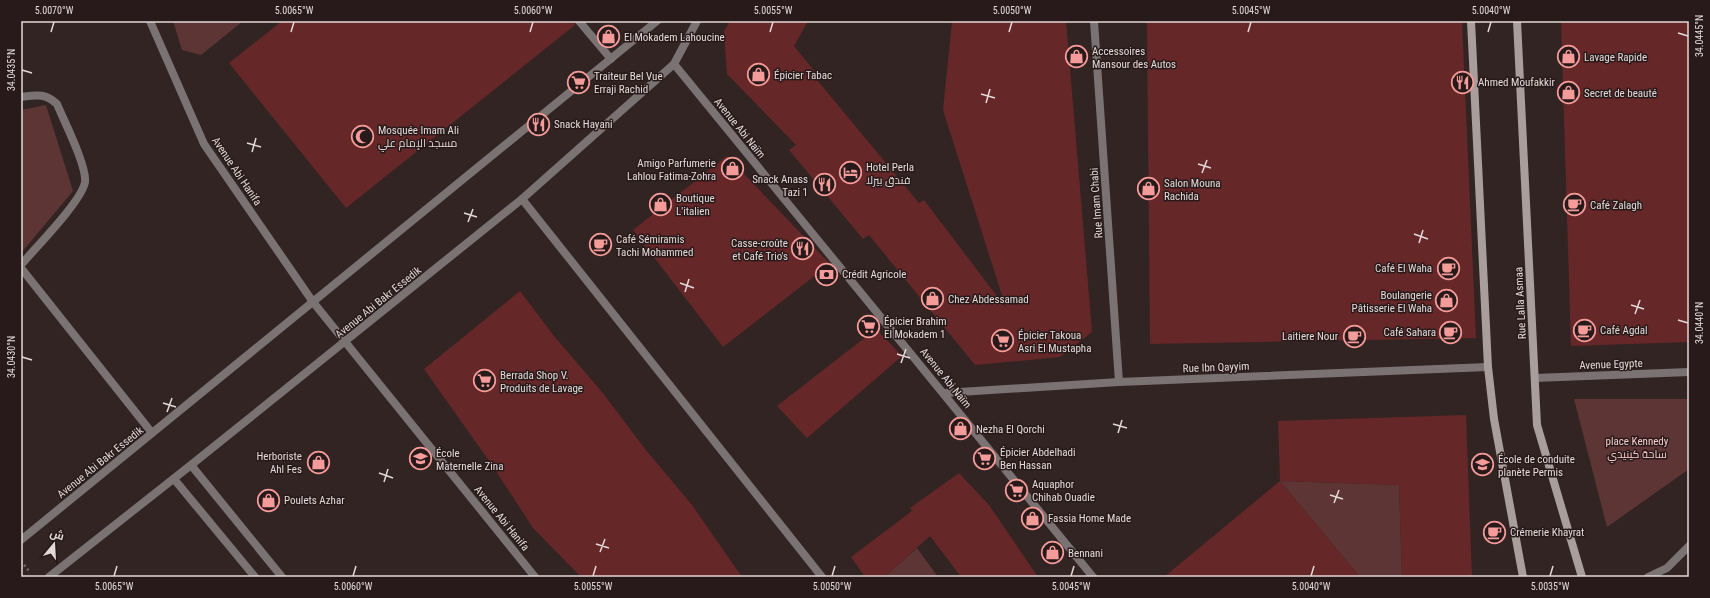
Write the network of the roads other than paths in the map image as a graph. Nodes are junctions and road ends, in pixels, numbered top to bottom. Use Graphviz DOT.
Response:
graph roads {
  1 [pos="150,21"];
  2 [pos="579,21"];
  3 [pos="657,21"];
  4 [pos="697,21"];
  5 [pos="1094,21"];
  6 [pos="1471,21"];
  7 [pos="1517,21"];
  8 [pos="611,59"];
  9 [pos="674,64"];
  10 [pos="21,97"];
  11 [pos="522,199"];
  12 [pos="21,265"];
  13 [pos="21,268"];
  14 [pos="313,302"];
  15 [pos="346,341"];
  16 [pos="1488,367"];
  17 [pos="1689,372"];
  18 [pos="1535,378"];
  19 [pos="1120,382"];
  20 [pos="944,393"];
  21 [pos="152,433"];
  22 [pos="191,466"];
  23 [pos="174,479"];
  24 [pos="21,540"];
  25 [pos="1689,546"];
  26 [pos="1667,568"];
  27 [pos="49,577"];
  28 [pos="255,577"];
  29 [pos="282,577"];
  30 [pos="535,577"];
  31 [pos="822,577"];
  32 [pos="1093,577"];
  33 [pos="1523,577"];
  34 [pos="1582,577"];
  35 [pos="1648,577"];
  36 [pos="1664,577"];
  1 -- 14 [label="street, Avenue Abi Hanifa"];
  2 -- 8 [label="street"];
  3 -- 8 [label="street, Avenue Abi Bakr Essedik"];
  4 -- 9 [label="street, Avenue Abi Bakr Essedik"];
  5 -- 19 [label="street, Rue Imam Chabi"];
  6 -- 16 [label="street"];
  7 -- 18 [label="street, Rue Lalla Asmaa"];
  8 -- 14 [label="street, Avenue Abi Bakr Essedik"];
  9 -- 11 [label="street, Avenue Abi Bakr Essedik"];
  9 -- 20 [label="street, Avenue Abi Naïm"];
  10 -- 12 [label="street"];
  11 -- 15 [label="street, Avenue Abi Bakr Essedik"];
  11 -- 31 [label="street"];
  13 -- 21 [label="street"];
  14 -- 15 [label="street, Avenue Abi Hanifa"];
  14 -- 21 [label="street, Avenue Abi Bakr Essedik"];
  15 -- 22 [label="street, Avenue Abi Bakr Essedik"];
  15 -- 30 [label="street, Avenue Abi Hanifa"];
  16 -- 19 [label="street, Rue Ibn Qayyim"];
  16 -- 33 [label="street"];
  17 -- 18 [label="street, Avenue Egypte"];
  18 -- 34 [label="street, Rue Lalla Asmaa"];
  19 -- 20 [label="street, Rue Ibn Qayyim"];
  20 -- 32 [label="street, Avenue Abi Naïm"];
  21 -- 24 [label="street, Avenue Abi Bakr Essedik"];
  22 -- 23 [label="street, Avenue Abi Bakr Essedik"];
  22 -- 29 [label="street"];
  23 -- 27 [label="street, Avenue Abi Bakr Essedik"];
  23 -- 28 [label="street"];
  25 -- 26 [label="street"];
  26 -- 35 [label="street"];
  26 -- 36 [label="street"];
}
